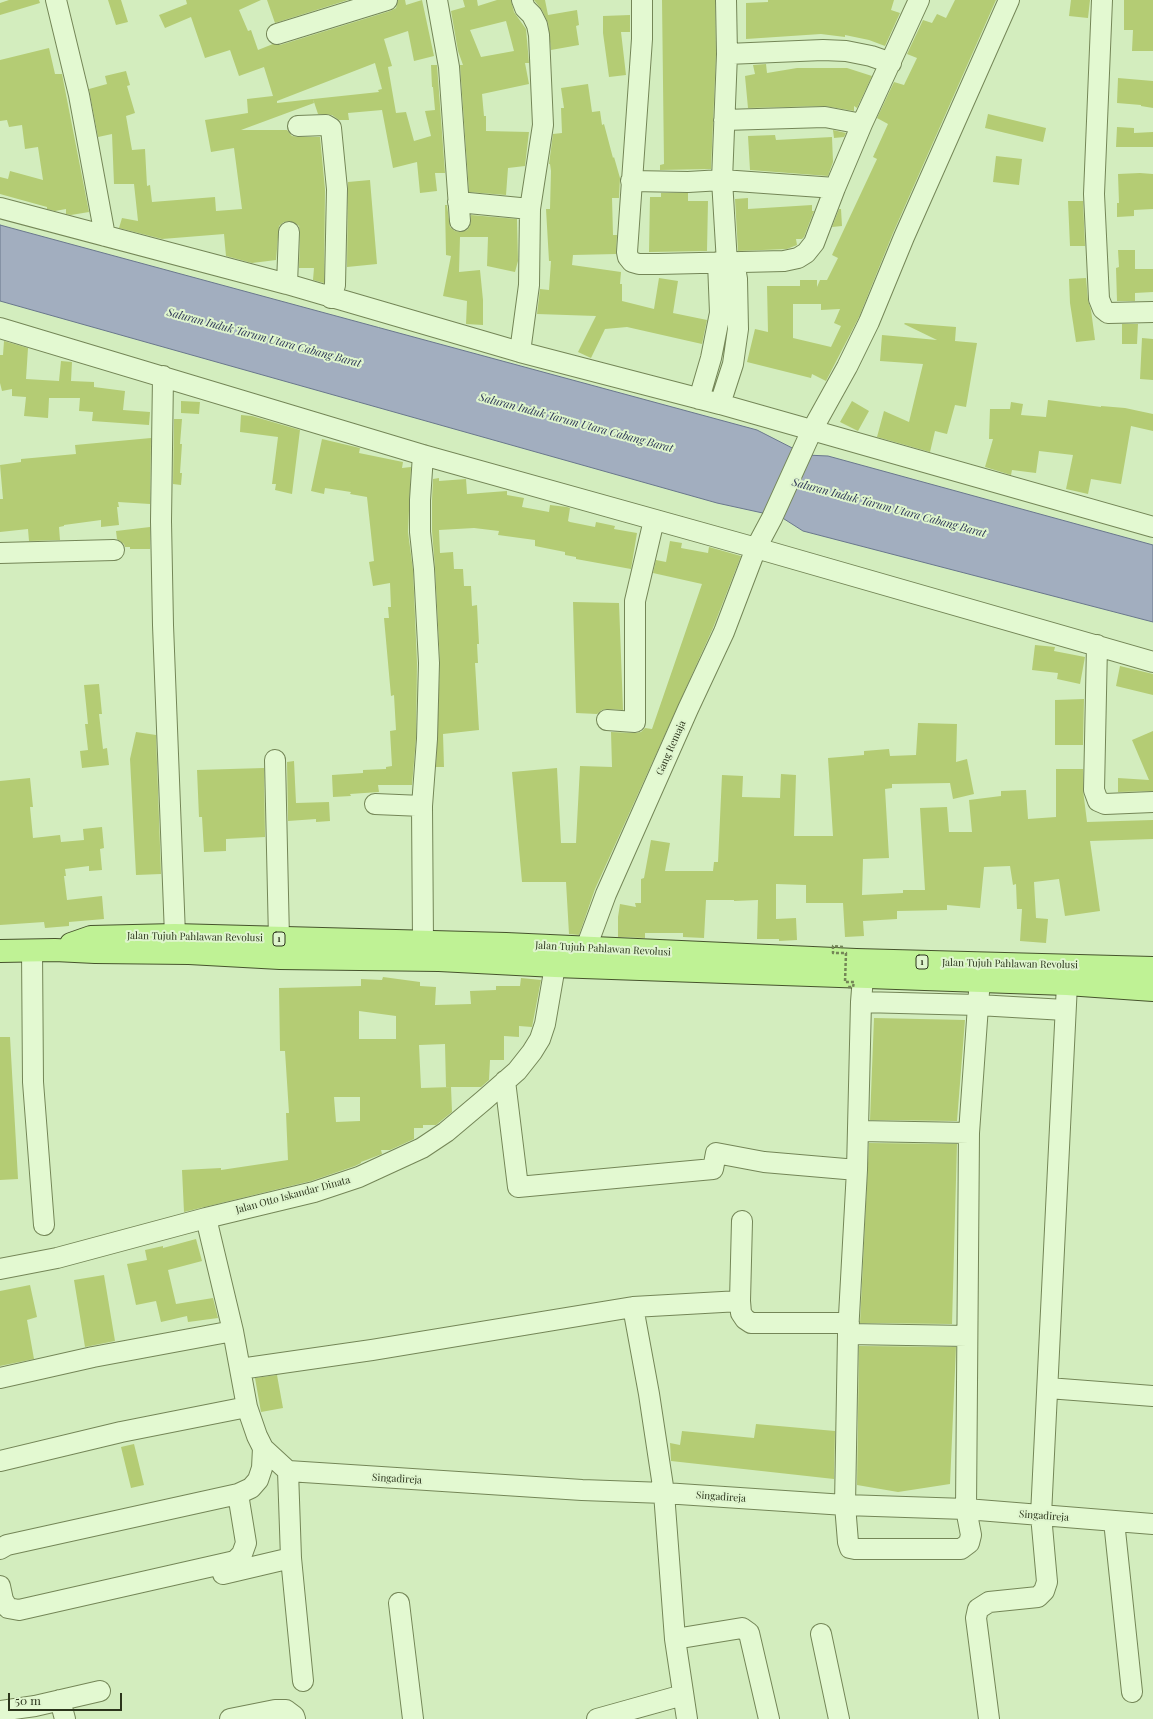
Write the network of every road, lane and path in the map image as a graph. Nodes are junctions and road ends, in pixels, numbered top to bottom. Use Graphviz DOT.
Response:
graph roads {
  1 [pos="56,0"];
  2 [pos="387,0"];
  3 [pos="437,0"];
  4 [pos="522,0"];
  5 [pos="642,0"];
  6 [pos="726,0"];
  7 [pos="919,0"];
  8 [pos="1009,0"];
  9 [pos="1102,0"];
  10 [pos="277,34"];
  11 [pos="727,54"];
  12 [pos="891,63"];
  13 [pos="724,120"];
  14 [pos="862,124"];
  15 [pos="298,126"];
  16 [pos="722,180"];
  17 [pos="631,182"];
  18 [pos="834,188"];
  19 [pos="0,208"];
  20 [pos="530,209"];
  21 [pos="289,232"];
  22 [pos="105,236"];
  23 [pos="726,262"];
  24 [pos="287,284"];
  25 [pos="331,298"];
  26 [pos="1153,312"];
  27 [pos="729,314"];
  28 [pos="0,328"];
  29 [pos="520,352"];
  30 [pos="710,358"];
  31 [pos="733,364"];
  32 [pos="163,376"];
  33 [pos="699,398"];
  34 [pos="720,404"];
  35 [pos="812,430"];
  36 [pos="423,455"];
  37 [pos="654,520"];
  38 [pos="1153,527"];
  39 [pos="756,548"];
  40 [pos="114,550"];
  41 [pos="0,553"];
  42 [pos="1097,645"];
  43 [pos="1153,662"];
  44 [pos="607,720"];
  45 [pos="275,760"];
  46 [pos="1153,802"];
  47 [pos="375,804"];
  48 [pos="422,806"];
  49 [pos="175,935"];
  50 [pos="279,939"];
  51 [pos="423,942"];
  52 [pos="843,947"];
  53 [pos="586,948"];
  54 [pos="32,950"];
  55 [pos="55,950"];
  56 [pos="0,951"];
  57 [pos="555,966"];
  58 [pos="1153,968"];
  59 [pos="981,981"];
  60 [pos="855,982"];
  61 [pos="1067,984"];
  62 [pos="1153,990"];
  63 [pos="861,1002"];
  64 [pos="978,1005"];
  65 [pos="1065,1010"];
  66 [pos="505,1081"];
  67 [pos="859,1131"];
  68 [pos="969,1133"];
  69 [pos="857,1170"];
  70 [pos="206,1218"];
  71 [pos="742,1221"];
  72 [pos="44,1224"];
  73 [pos="0,1269"];
  74 [pos="740,1301"];
  75 [pos="633,1307"];
  76 [pos="849,1329"];
  77 [pos="233,1331"];
  78 [pos="967,1336"];
  79 [pos="240,1369"];
  80 [pos="0,1378"];
  81 [pos="1048,1388"];
  82 [pos="1153,1396"];
  83 [pos="247,1407"];
  84 [pos="263,1448"];
  85 [pos="0,1460"];
  86 [pos="288,1471"];
  87 [pos="664,1493"];
  88 [pos="238,1494"];
  89 [pos="845,1505"];
  90 [pos="966,1510"];
  91 [pos="1041,1515"];
  92 [pos="1114,1521"];
  93 [pos="1153,1524"];
  94 [pos="0,1549"];
  95 [pos="291,1558"];
  96 [pos="0,1586"];
  97 [pos="400,1603"];
  98 [pos="1,1619"];
  99 [pos="821,1634"];
  100 [pos="675,1639"];
  101 [pos="303,1681"];
  102 [pos="100,1691"];
  103 [pos="1132,1692"];
  104 [pos="683,1695"];
  105 [pos="63,1710"];
  106 [pos="0,1711"];
  107 [pos="230,1719"];
  108 [pos="295,1719"];
  109 [pos="413,1719"];
  110 [pos="597,1719"];
  111 [pos="687,1719"];
  112 [pos="769,1719"];
  113 [pos="839,1719"];
  114 [pos="989,1719"];
  1 -- 22 [label="street"];
  2 -- 10 [label="street"];
  3 -- 20 [label="street"];
  4 -- 20 [label="street"];
  5 -- 17 [label="street"];
  6 -- 11 [label="street"];
  7 -- 12 [label="street"];
  8 -- 35 [label="street, Gang Remaja"];
  9 -- 26 [label="street"];
  11 -- 12 [label="street"];
  11 -- 13 [label="street"];
  12 -- 14 [label="street"];
  13 -- 14 [label="street"];
  13 -- 16 [label="street"];
  14 -- 18 [label="street"];
  15 -- 25 [label="street"];
  16 -- 17 [label="street"];
  16 -- 18 [label="street"];
  16 -- 23 [label="street"];
  17 -- 23 [label="street"];
  18 -- 23 [label="street"];
  19 -- 22 [label="street"];
  20 -- 29 [label="street"];
  21 -- 24 [label="street"];
  22 -- 24 [label="street"];
  23 -- 27 [label="street"];
  24 -- 25 [label="street"];
  25 -- 29 [label="street"];
  27 -- 30 [label="street"];
  27 -- 31 [label="street"];
  28 -- 32 [label="street"];
  29 -- 33 [label="street"];
  30 -- 31 [label="street"];
  30 -- 33 [label="street"];
  31 -- 34 [label="street"];
  32 -- 36 [label="street"];
  32 -- 49 [label="street"];
  33 -- 34 [label="street"];
  34 -- 35 [label="street"];
  35 -- 38 [label="street"];
  35 -- 39 [label="street, Gang Remaja"];
  36 -- 37 [label="street"];
  36 -- 48 [label="street"];
  37 -- 39 [label="street"];
  37 -- 44 [label="street"];
  39 -- 42 [label="street"];
  39 -- 53 [label="street, Gang Remaja"];
  40 -- 41 [label="street"];
  42 -- 43 [label="street"];
  42 -- 46 [label="street"];
  45 -- 50 [label="street"];
  47 -- 48 [label="street"];
  48 -- 51 [label="street"];
  49 -- 50 [label="main road, Jalan Tujuh Pahlawan Revolusi / 1"];
  49 -- 55 [label="main road, Jalan Tujuh Pahlawan Revolusi / 1"];
  50 -- 51 [label="main road, Jalan Tujuh Pahlawan Revolusi / 1"];
  51 -- 53 [label="main road, Jalan Tujuh Pahlawan Revolusi / 1"];
  52 -- 60 [label="path, bridge"];
  53 -- 58 [label="main road, Jalan Tujuh Pahlawan Revolusi / 1"];
  54 -- 55 [label="main road, Jalan Tujuh Pahlawan Revolusi / 1"];
  54 -- 56 [label="main road, Jalan Tujuh Pahlawan Revolusi / 1"];
  54 -- 72 [label="street"];
  55 -- 57 [label="main road, Jalan Tujuh Pahlawan Revolusi / 1"];
  57 -- 60 [label="main road, Jalan Tujuh Pahlawan Revolusi / 1"];
  57 -- 66 [label="street, Jalan Otto Iskandar Dinata"];
  59 -- 60 [label="main road, Jalan Tujuh Pahlawan Revolusi / 1"];
  59 -- 61 [label="main road, Jalan Tujuh Pahlawan Revolusi / 1"];
  59 -- 64 [label="street"];
  60 -- 63 [label="street"];
  61 -- 62 [label="main road, Jalan Tujuh Pahlawan Revolusi / 1"];
  61 -- 65 [label="street"];
  63 -- 64 [label="street"];
  63 -- 67 [label="street"];
  64 -- 65 [label="street"];
  64 -- 68 [label="street"];
  65 -- 81 [label="street"];
  66 -- 69 [label="street"];
  66 -- 70 [label="street, Jalan Otto Iskandar Dinata"];
  67 -- 68 [label="street"];
  67 -- 69 [label="street"];
  68 -- 78 [label="street"];
  69 -- 76 [label="street"];
  70 -- 73 [label="street, Jalan Otto Iskandar Dinata"];
  70 -- 77 [label="street"];
  71 -- 74 [label="street"];
  74 -- 75 [label="street"];
  74 -- 76 [label="street"];
  75 -- 79 [label="street"];
  75 -- 87 [label="street"];
  76 -- 78 [label="street"];
  76 -- 89 [label="street"];
  77 -- 79 [label="street"];
  77 -- 80 [label="street"];
  78 -- 90 [label="street"];
  79 -- 83 [label="street"];
  81 -- 82 [label="street"];
  81 -- 91 [label="street"];
  83 -- 84 [label="street"];
  83 -- 85 [label="street"];
  84 -- 86 [label="street"];
  84 -- 88 [label="street"];
  86 -- 87 [label="street, Singadireja"];
  86 -- 95 [label="street"];
  87 -- 89 [label="street, Singadireja"];
  87 -- 100 [label="street"];
  88 -- 94 [label="street"];
  88 -- 96 [label="street"];
  89 -- 90 [label="street, Singadireja"];
  89 -- 90 [label="street"];
  90 -- 91 [label="street, Singadireja"];
  91 -- 92 [label="street, Singadireja"];
  91 -- 114 [label="street"];
  92 -- 93 [label="street, Singadireja"];
  92 -- 103 [label="street"];
  95 -- 98 [label="street"];
  95 -- 101 [label="street"];
  97 -- 109 [label="street"];
  99 -- 113 [label="street"];
  100 -- 104 [label="street"];
  100 -- 112 [label="street"];
  102 -- 105 [label="street"];
  104 -- 110 [label="street"];
  104 -- 111 [label="street"];
  105 -- 106 [label="street"];
  107 -- 108 [label="street"];
}
